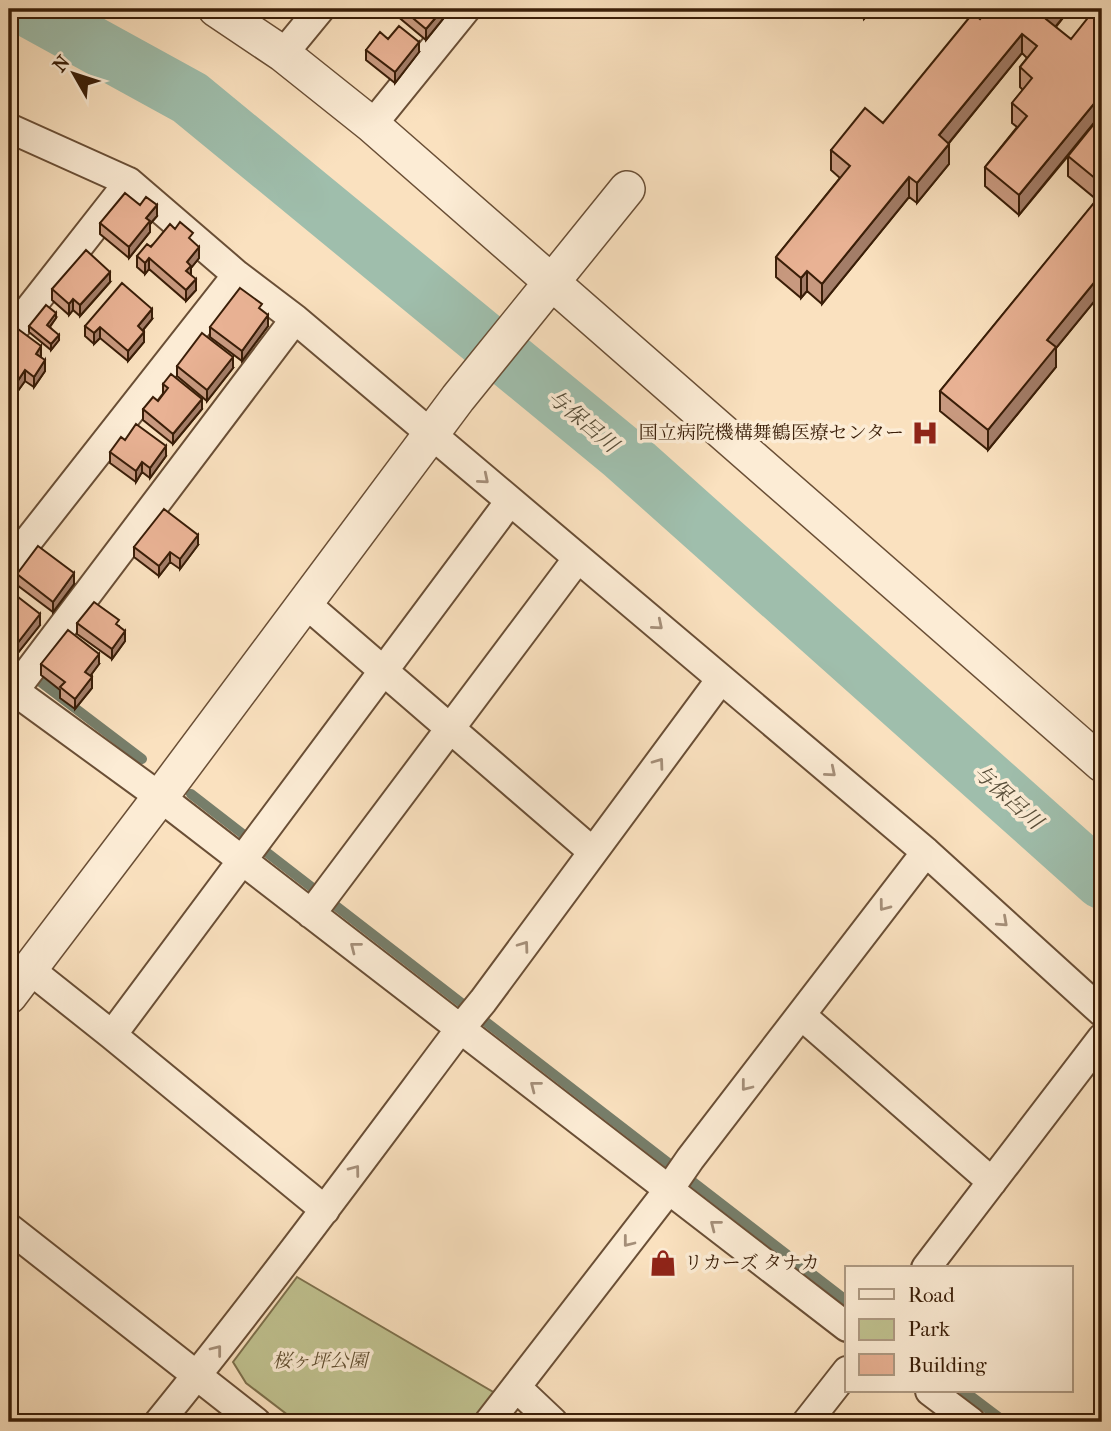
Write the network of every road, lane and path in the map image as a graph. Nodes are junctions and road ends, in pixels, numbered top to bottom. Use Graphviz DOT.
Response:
graph roads {
  1 [pos="216,9"];
  2 [pos="320,9"];
  3 [pos="466,9"];
  4 [pos="283,54"];
  5 [pos="372,125"];
  6 [pos="9,128"];
  7 [pos="129,182"];
  8 [pos="626,189"];
  9 [pos="237,275"];
  10 [pos="542,294"];
  11 [pos="295,320"];
  12 [pos="9,335"];
  13 [pos="431,435"];
  14 [pos="510,501"];
  15 [pos="578,558"];
  16 [pos="9,565"];
  17 [pos="305,603"];
  18 [pos="383,672"];
  19 [pos="721,679"];
  20 [pos="11,689"];
  21 [pos="449,729"];
  22 [pos="1102,764"];
  23 [pos="160,797"];
  24 [pos="593,852"];
  25 [pos="926,852"];
  26 [pos="242,860"];
  27 [pos="311,914"];
  28 [pos="19,982"];
  29 [pos="1102,1012"];
  30 [pos="801,1015"];
  31 [pos="462,1027"];
  32 [pos="112,1035"];
  33 [pos="1102,1038"];
  34 [pos="992,1182"];
  35 [pos="669,1189"];
  36 [pos="325,1210"];
  37 [pos="9,1228"];
  38 [pos="928,1266"];
  39 [pos="845,1324"];
  40 [pos="845,1374"];
  41 [pos="197,1376"];
  42 [pos="516,1387"];
  43 [pos="931,1392"];
  44 [pos="159,1422"];
  45 [pos="256,1422"];
  46 [pos="489,1422"];
  47 [pos="554,1422"];
  48 [pos="807,1422"];
  49 [pos="971,1422"];
  1 -- 4 [label="street"];
  2 -- 4 [label="street"];
  3 -- 5 [label="street"];
  4 -- 5 [label="street"];
  5 -- 10 [label="street"];
  6 -- 7 [label="street"];
  7 -- 9 [label="street"];
  7 -- 12 [label="street"];
  8 -- 10 [label="street"];
  9 -- 11 [label="street"];
  9 -- 16 [label="street"];
  10 -- 13 [label="street"];
  10 -- 22 [label="street"];
  11 -- 13 [label="street"];
  11 -- 20 [label="street"];
  13 -- 14 [label="street, one-way"];
  13 -- 17 [label="street"];
  14 -- 15 [label="street"];
  14 -- 18 [label="street"];
  15 -- 19 [label="street, one-way"];
  15 -- 21 [label="street"];
  17 -- 18 [label="street"];
  17 -- 23 [label="street"];
  18 -- 21 [label="street"];
  18 -- 26 [label="street"];
  24 -- 19 [label="street, one-way"];
  19 -- 25 [label="street, one-way"];
  20 -- 23 [label="street"];
  21 -- 24 [label="street"];
  21 -- 27 [label="street"];
  23 -- 26 [label="street"];
  23 -- 28 [label="street"];
  31 -- 24 [label="street, one-way"];
  25 -- 29 [label="street, one-way"];
  25 -- 30 [label="street, one-way"];
  26 -- 27 [label="street"];
  26 -- 32 [label="street"];
  31 -- 27 [label="street, one-way"];
  28 -- 32 [label="street"];
  30 -- 34 [label="street"];
  30 -- 35 [label="street, one-way"];
  35 -- 31 [label="street, one-way"];
  36 -- 31 [label="street, one-way"];
  32 -- 36 [label="street"];
  33 -- 34 [label="street"];
  34 -- 38 [label="street"];
  39 -- 35 [label="street, one-way"];
  35 -- 42 [label="street, one-way"];
  41 -- 36 [label="street, one-way"];
  37 -- 41 [label="street"];
  40 -- 48 [label="street"];
  41 -- 44 [label="street"];
  41 -- 45 [label="street"];
  42 -- 46 [label="street"];
  42 -- 47 [label="street"];
  43 -- 49 [label="street"];
}
